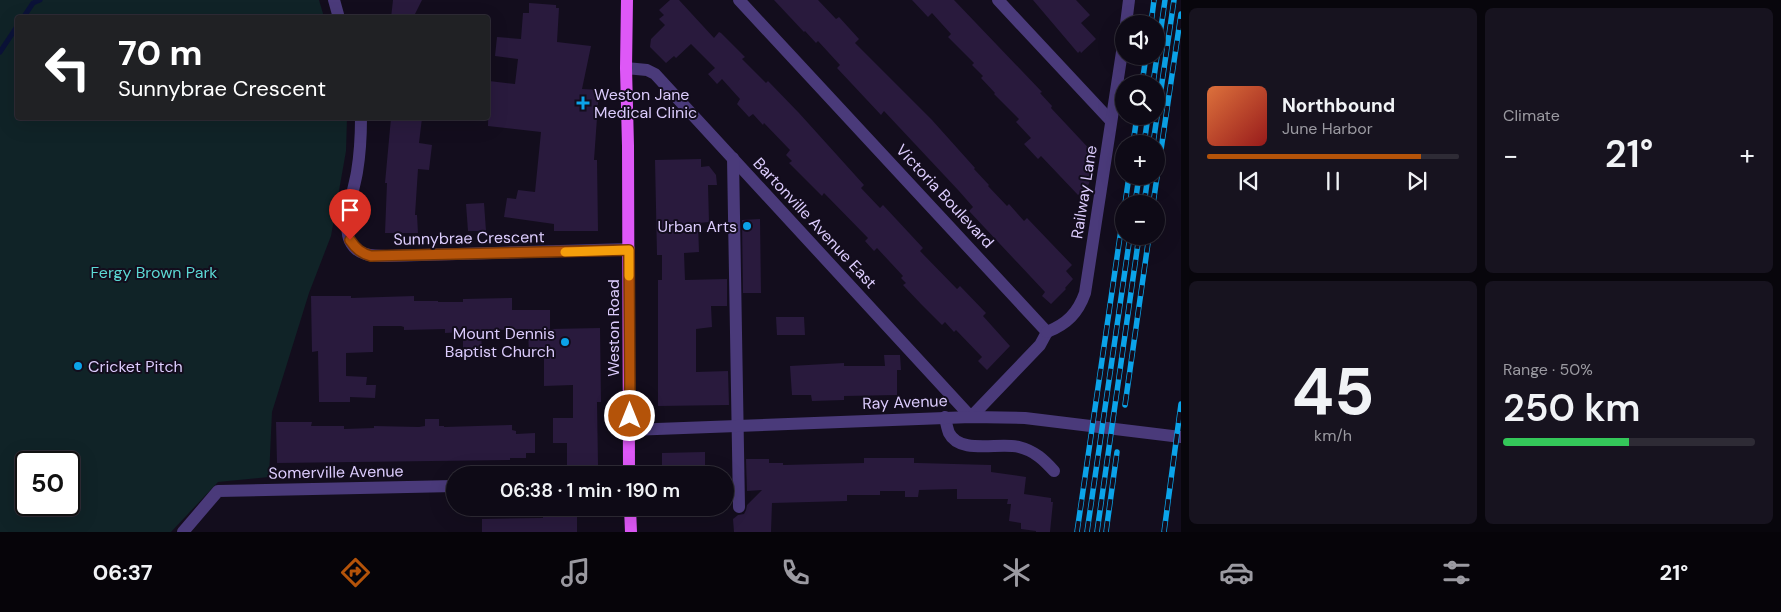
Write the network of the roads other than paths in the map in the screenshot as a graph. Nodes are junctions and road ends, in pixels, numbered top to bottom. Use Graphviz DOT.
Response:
graph roads {
  1 [pos="334,0"];
  2 [pos="627,0"];
  3 [pos="740,0"];
  4 [pos="998,0"];
  5 [pos="1129,0"];
  6 [pos="338,15"];
  7 [pos="1127,15"];
  8 [pos="1120,65"];
  9 [pos="626,68"];
  10 [pos="361,120"];
  11 [pos="1111,121"];
  12 [pos="733,158"];
  13 [pos="629,250"];
  14 [pos="1047,332"];
  15 [pos="945,417"];
  16 [pos="971,417"];
  17 [pos="738,425"];
  18 [pos="630,430"];
  19 [pos="1181,437"];
  20 [pos="629,466"];
  21 [pos="1054,472"];
  22 [pos="446,486"];
  23 [pos="739,507"];
  24 [pos="630,516"];
  25 [pos="183,532"];
  26 [pos="631,532"];
  1 -- 6 [label="street"];
  2 -- 9 [label="main road, Weston Road"];
  3 -- 14 [label="street, Victoria Boulevard"];
  4 -- 11 [label="street"];
  5 -- 7 [label="street"];
  8 -- 11 [label="street, Railway Lane"];
  9 -- 12 [label="street, Bartonville Avenue East"];
  9 -- 13 [label="main road, Weston Road"];
  10 -- 13 [label="street, Sunnybrae Crescent"];
  11 -- 14 [label="street, Railway Lane"];
  12 -- 16 [label="street, Bartonville Avenue East"];
  12 -- 17 [label="street"];
  13 -- 18 [label="main road, Weston Road"];
  14 -- 16 [label="street"];
  15 -- 16 [label="street, Ray Avenue"];
  15 -- 17 [label="street, Ray Avenue"];
  15 -- 21 [label="street"];
  16 -- 19 [label="street, Ray Avenue"];
  17 -- 18 [label="street, Ray Avenue"];
  17 -- 23 [label="street"];
  18 -- 20 [label="main road, Weston Road"];
  22 -- 25 [label="street, Somerville Avenue"];
  24 -- 26 [label="main road"];
}
